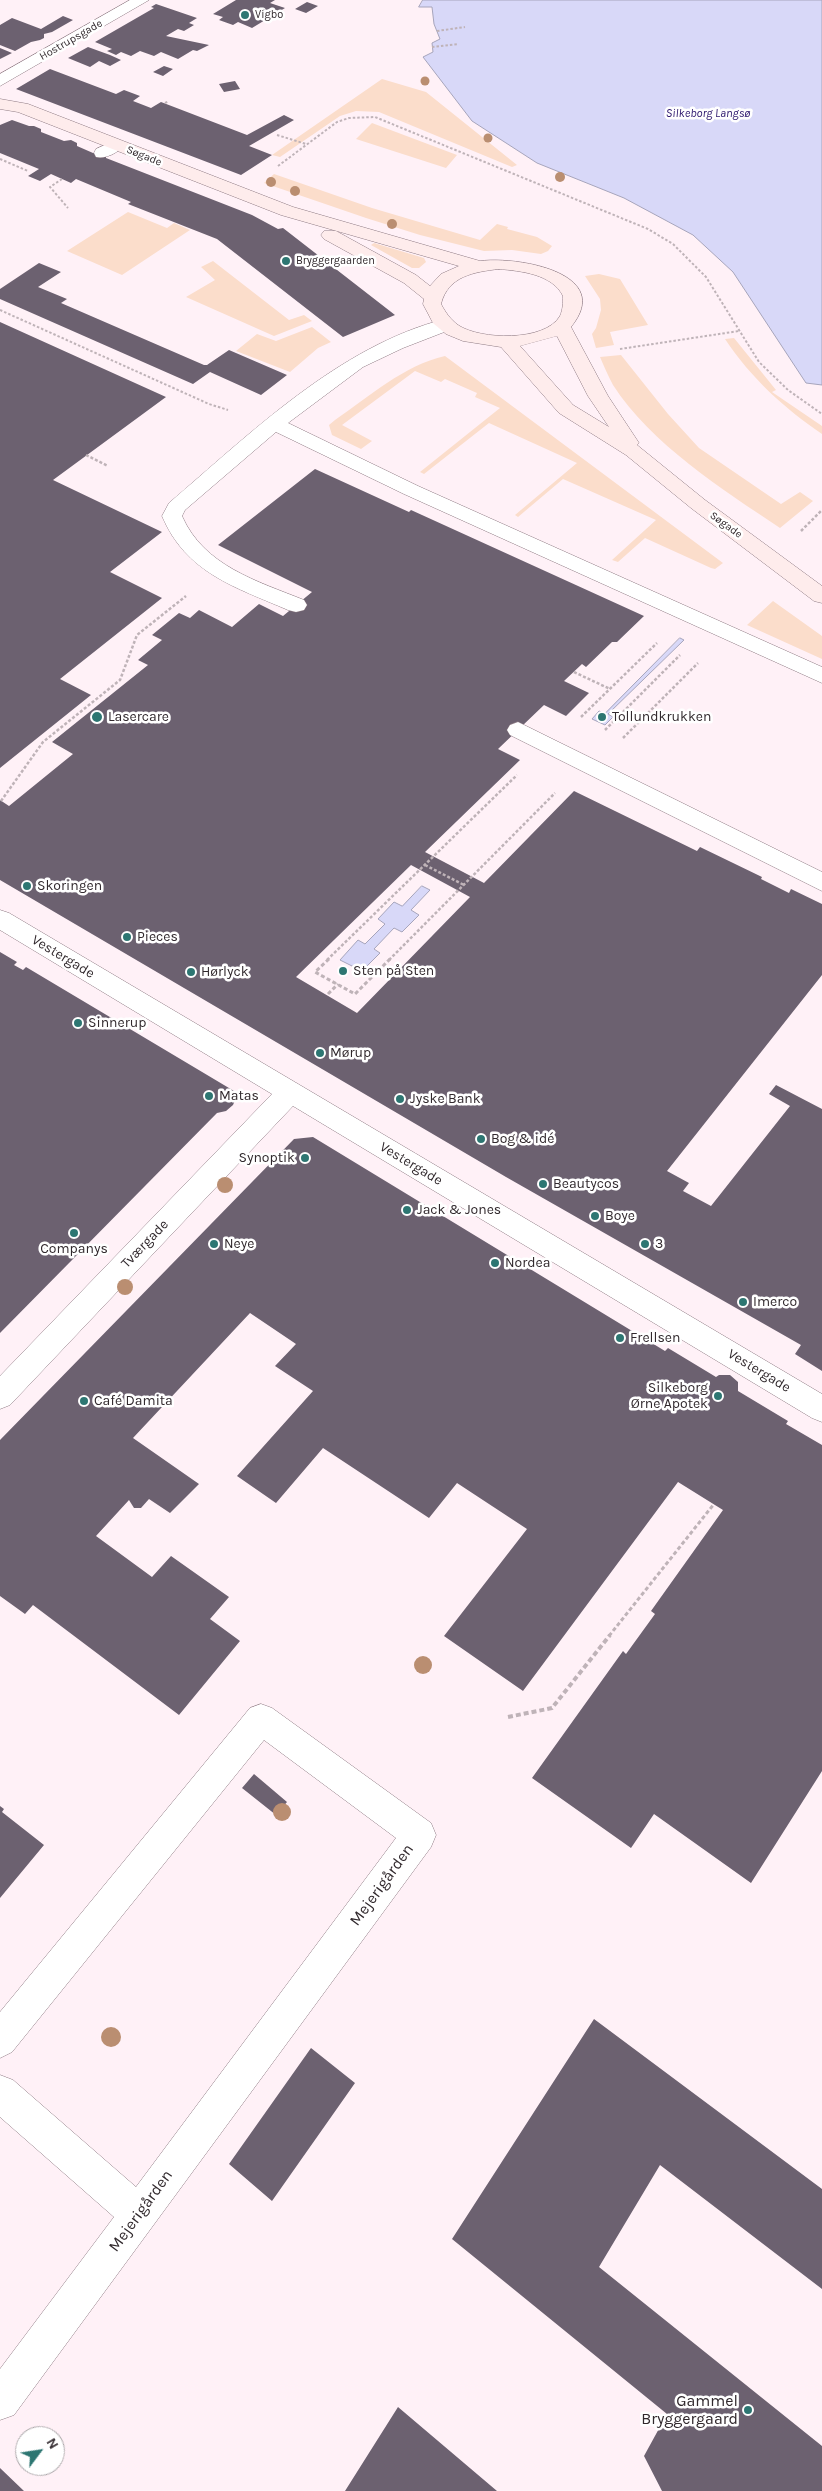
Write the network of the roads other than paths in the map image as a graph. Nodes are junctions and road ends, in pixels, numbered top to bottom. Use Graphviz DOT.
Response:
graph roads {
  1 [pos="141,0"];
  2 [pos="0,81"];
  3 [pos="0,104"];
  4 [pos="287,211"];
  5 [pos="478,266"];
  6 [pos="432,296"];
  7 [pos="445,325"];
  8 [pos="561,326"];
  9 [pos="506,342"];
  10 [pos="274,424"];
  11 [pos="633,451"];
  12 [pos="822,596"];
  13 [pos="296,605"];
  14 [pos="822,676"];
  15 [pos="518,730"];
  16 [pos="822,882"];
  17 [pos="0,920"];
  18 [pos="290,1092"];
  19 [pos="0,1396"];
  20 [pos="822,1409"];
  21 [pos="0,2040"];
  22 [pos="0,2093"];
  23 [pos="138,2214"];
  24 [pos="0,2401"];
  1 -- 2 [label="street, Hostrupsgade"];
  3 -- 4 [label="street, Søgade"];
  4 -- 5 [label="street, Søgade"];
  4 -- 6 [label="street, Søgade"];
  5 -- 6 [label="street"];
  5 -- 8 [label="street"];
  6 -- 7 [label="street"];
  7 -- 9 [label="street"];
  7 -- 10 [label="street"];
  8 -- 9 [label="street"];
  8 -- 11 [label="street, Søgade"];
  9 -- 11 [label="street, Søgade"];
  10 -- 13 [label="street"];
  10 -- 14 [label="street"];
  11 -- 12 [label="street, Søgade"];
  15 -- 16 [label="street"];
  17 -- 18 [label="street, Vestergade"];
  18 -- 19 [label="street, Tværgade"];
  18 -- 20 [label="street, Vestergade"];
  21 -- 23 [label="street, Mejerigården"];
  22 -- 23 [label="street"];
  23 -- 24 [label="street, Mejerigården"];
}
